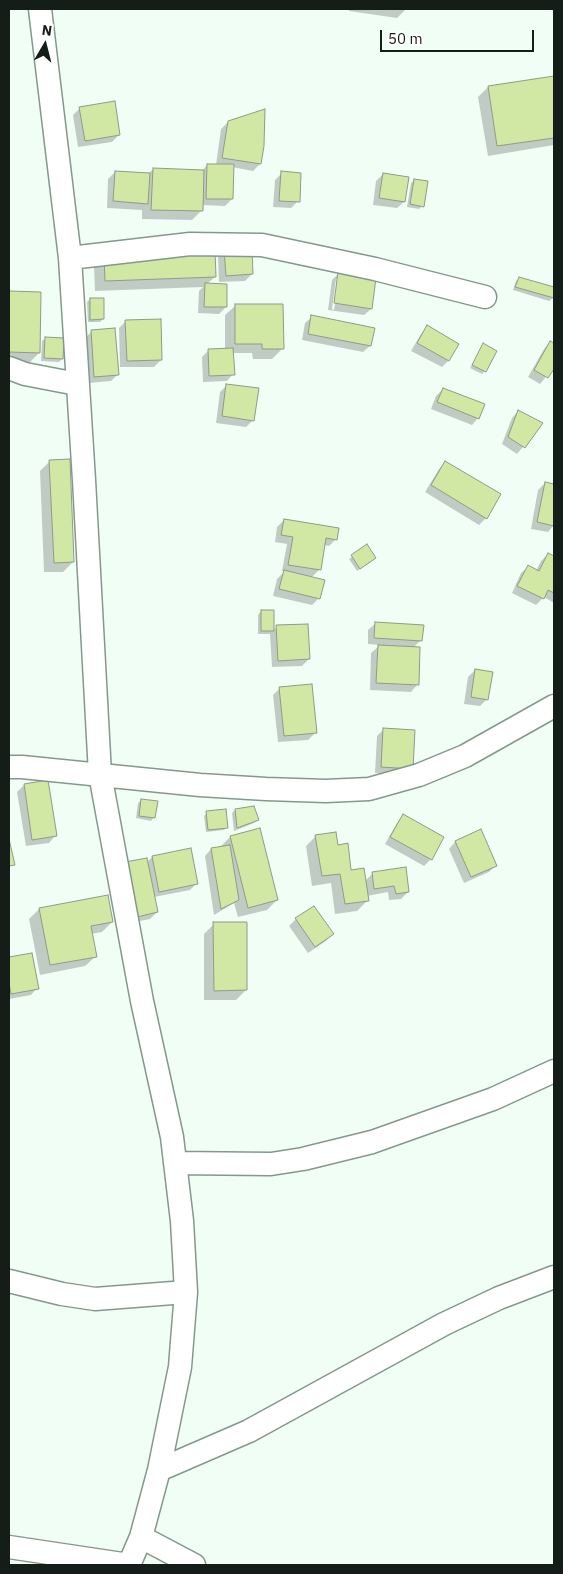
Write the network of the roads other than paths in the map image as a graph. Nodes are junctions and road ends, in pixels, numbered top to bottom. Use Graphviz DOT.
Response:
graph roads {
  1 [pos="40,9"];
  2 [pos="70,258"];
  3 [pos="486,297"];
  4 [pos="9,368"];
  5 [pos="77,384"];
  6 [pos="554,706"];
  7 [pos="9,767"];
  8 [pos="100,774"];
  9 [pos="554,1071"];
  10 [pos="175,1163"];
  11 [pos="554,1277"];
  12 [pos="9,1281"];
  13 [pos="186,1292"];
  14 [pos="159,1470"];
  15 [pos="141,1537"];
  16 [pos="9,1548"];
  17 [pos="129,1565"];
  18 [pos="194,1565"];
  1 -- 2 [label="street"];
  2 -- 3 [label="street"];
  2 -- 5 [label="street"];
  4 -- 5 [label="street"];
  5 -- 8 [label="street"];
  6 -- 8 [label="street"];
  7 -- 8 [label="street"];
  8 -- 10 [label="street"];
  9 -- 10 [label="street"];
  10 -- 13 [label="street"];
  11 -- 14 [label="street"];
  12 -- 13 [label="street"];
  13 -- 14 [label="street"];
  14 -- 15 [label="street"];
  15 -- 17 [label="street"];
  15 -- 18 [label="street"];
  16 -- 17 [label="street"];
}
